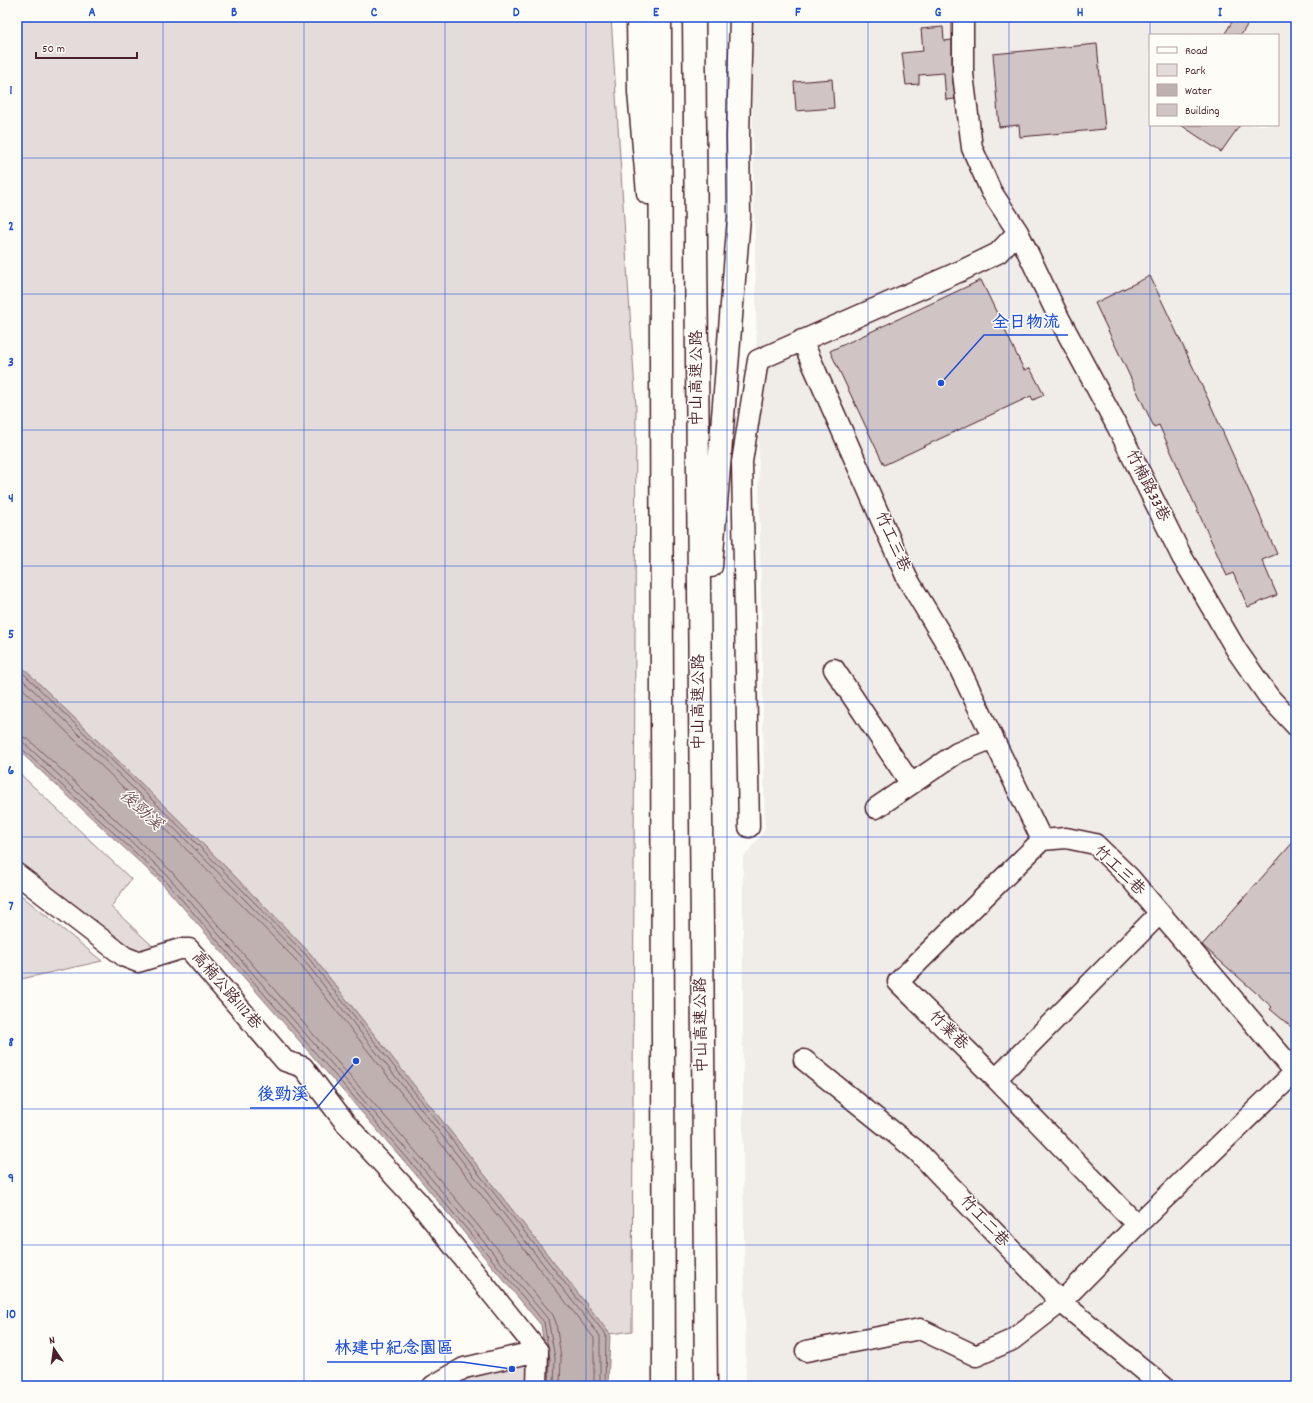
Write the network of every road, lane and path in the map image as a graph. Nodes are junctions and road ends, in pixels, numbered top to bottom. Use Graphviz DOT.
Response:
graph roads {
  1 [pos="638,17"];
  2 [pos="660,17"];
  3 [pos="694,17"];
  4 [pos="728,17"];
  5 [pos="741,17"];
  6 [pos="963,17"];
  7 [pos="738,136"];
  8 [pos="1018,232"];
  9 [pos="802,340"];
  10 [pos="662,349"];
  11 [pos="834,669"];
  12 [pos="1296,726"];
  13 [pos="993,738"];
  14 [pos="699,741"];
  15 [pos="911,784"];
  16 [pos="876,808"];
  17 [pos="749,827"];
  18 [pos="1042,840"];
  19 [pos="17,874"];
  20 [pos="1160,913"];
  21 [pos="804,1060"];
  22 [pos="1296,1073"];
  23 [pos="996,1079"];
  24 [pos="1136,1225"];
  25 [pos="1061,1302"];
  26 [pos="538,1351"];
  27 [pos="806,1351"];
  28 [pos="433,1386"];
  29 [pos="537,1386"];
  30 [pos="664,1386"];
  31 [pos="706,1386"];
  32 [pos="1163,1386"];
  1 -- 10 [label="highway"];
  2 -- 10 [label="highway"];
  3 -- 14 [label="highway, 中山高速公路"];
  4 -- 7 [label="highway"];
  5 -- 7 [label="highway"];
  6 -- 8 [label="street, 竹楠路33巷"];
  7 -- 14 [label="highway"];
  8 -- 9 [label="street"];
  8 -- 12 [label="street, 竹楠路33巷"];
  9 -- 13 [label="street, 竹工三巷"];
  9 -- 17 [label="street"];
  10 -- 30 [label="highway"];
  11 -- 15 [label="street"];
  13 -- 15 [label="street"];
  13 -- 18 [label="street, 竹工三巷"];
  14 -- 31 [label="highway, 中山高速公路"];
  15 -- 16 [label="street"];
  18 -- 20 [label="street, 竹工三巷"];
  18 -- 23 [label="street, 竹業巷"];
  19 -- 26 [label="street, 高楠公路1112巷"];
  20 -- 22 [label="street, 竹工三巷"];
  20 -- 23 [label="street"];
  21 -- 25 [label="street, 竹工二巷"];
  22 -- 24 [label="street"];
  23 -- 24 [label="street, 竹業巷"];
  24 -- 25 [label="street"];
  25 -- 27 [label="street"];
  25 -- 32 [label="street, 竹工二巷"];
  26 -- 28 [label="street"];
  26 -- 29 [label="street"];
}
